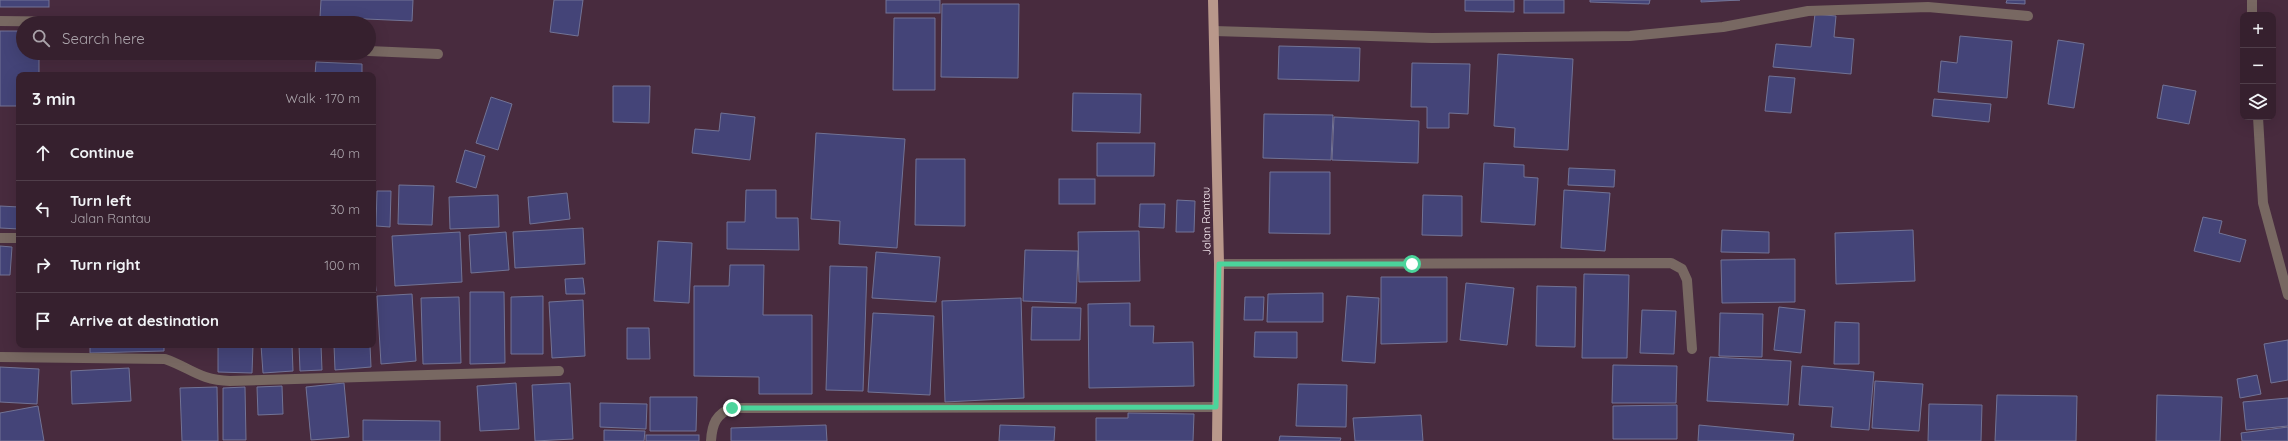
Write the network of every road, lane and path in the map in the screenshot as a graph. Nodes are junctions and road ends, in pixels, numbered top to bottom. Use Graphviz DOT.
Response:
graph roads {
  1 [pos="1213,0"];
  2 [pos="2252,0"];
  3 [pos="1928,4"];
  4 [pos="2252,12"];
  5 [pos="2028,16"];
  6 [pos="0,20"];
  7 [pos="16,20"];
  8 [pos="1214,30"];
  9 [pos="376,51"];
  10 [pos="438,54"];
  11 [pos="2258,120"];
  12 [pos="0,238"];
  13 [pos="16,238"];
  14 [pos="1219,264"];
  15 [pos="2288,295"];
  16 [pos="1692,349"];
  17 [pos="0,357"];
  18 [pos="559,371"];
  19 [pos="1216,407"];
  20 [pos="711,441"];
  21 [pos="1217,441"];
  1 -- 8 [label="main road, Jalan Rantau"];
  2 -- 4 [label="street"];
  3 -- 5 [label="street"];
  3 -- 8 [label="street"];
  6 -- 7 [label="street"];
  8 -- 14 [label="main road, Jalan Rantau"];
  9 -- 10 [label="street"];
  11 -- 15 [label="street"];
  12 -- 13 [label="street"];
  14 -- 16 [label="street"];
  14 -- 19 [label="main road, Jalan Rantau"];
  17 -- 18 [label="street"];
  19 -- 20 [label="street"];
  19 -- 21 [label="main road, Jalan Rantau"];
}
